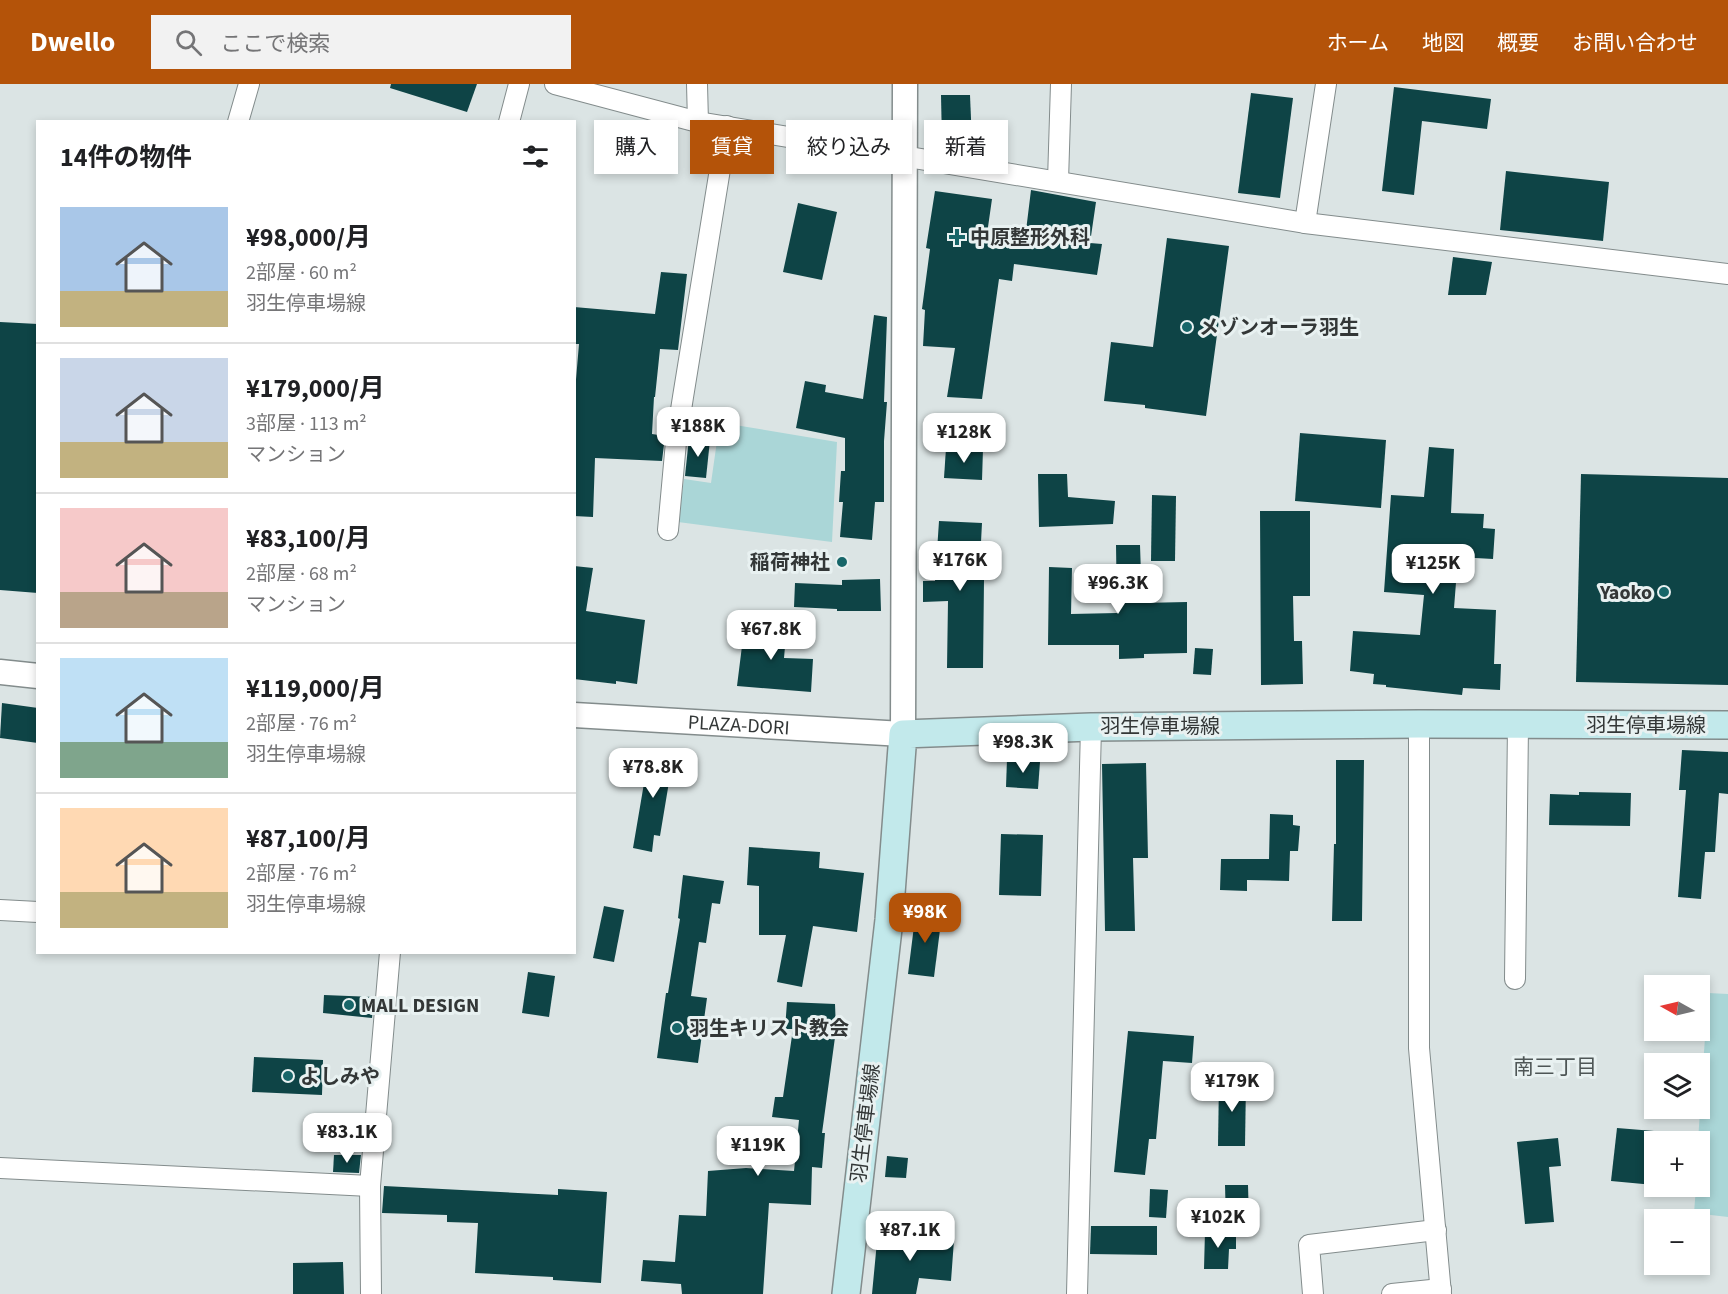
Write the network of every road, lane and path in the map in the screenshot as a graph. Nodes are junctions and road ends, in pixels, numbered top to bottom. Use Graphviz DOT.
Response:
graph roads {
  1 [pos="249,84"];
  2 [pos="519,84"];
  3 [pos="555,84"];
  4 [pos="697,84"];
  5 [pos="905,84"];
  6 [pos="1061,84"];
  7 [pos="1326,84"];
  8 [pos="239,120"];
  9 [pos="510,120"];
  10 [pos="690,120"];
  11 [pos="698,120"];
  12 [pos="905,120"];
  13 [pos="912,158"];
  14 [pos="719,174"];
  15 [pos="904,174"];
  16 [pos="1058,181"];
  17 [pos="1305,223"];
  18 [pos="1728,274"];
  19 [pos="669,530"];
  20 [pos="0,672"];
  21 [pos="36,676"];
  22 [pos="576,716"];
  23 [pos="1419,724"];
  24 [pos="1518,724"];
  25 [pos="1728,725"];
  26 [pos="1091,727"];
  27 [pos="903,734"];
  28 [pos="0,910"];
  29 [pos="36,912"];
  30 [pos="390,954"];
  31 [pos="1515,979"];
  32 [pos="0,1168"];
  33 [pos="0,1178"];
  34 [pos="370,1186"];
  35 [pos="1436,1230"];
  36 [pos="1441,1291"];
  37 [pos="371,1294"];
  38 [pos="846,1294"];
  39 [pos="1077,1294"];
  40 [pos="1313,1294"];
  41 [pos="1392,1294"];
  1 -- 8 [label="street"];
  2 -- 9 [label="street"];
  3 -- 10 [label="street"];
  4 -- 11 [label="street"];
  5 -- 12 [label="street"];
  6 -- 16 [label="street"];
  7 -- 17 [label="street"];
  13 -- 16 [label="street"];
  14 -- 19 [label="street"];
  15 -- 27 [label="street"];
  16 -- 17 [label="street"];
  17 -- 18 [label="street"];
  20 -- 21 [label="street"];
  22 -- 27 [label="street, PLAZA-DORI"];
  23 -- 24 [label="main road, 羽生停車場線"];
  23 -- 26 [label="main road, 羽生停車場線"];
  23 -- 35 [label="street"];
  24 -- 25 [label="main road, 羽生停車場線"];
  24 -- 31 [label="street"];
  26 -- 27 [label="main road, 羽生停車場線"];
  26 -- 39 [label="street"];
  27 -- 38 [label="main road, 羽生停車場線"];
  28 -- 29 [label="street"];
  30 -- 34 [label="street"];
  32 -- 33 [label="street"];
  32 -- 34 [label="street"];
  34 -- 37 [label="street"];
  35 -- 36 [label="street"];
  35 -- 40 [label="street"];
  36 -- 41 [label="street"];
}
